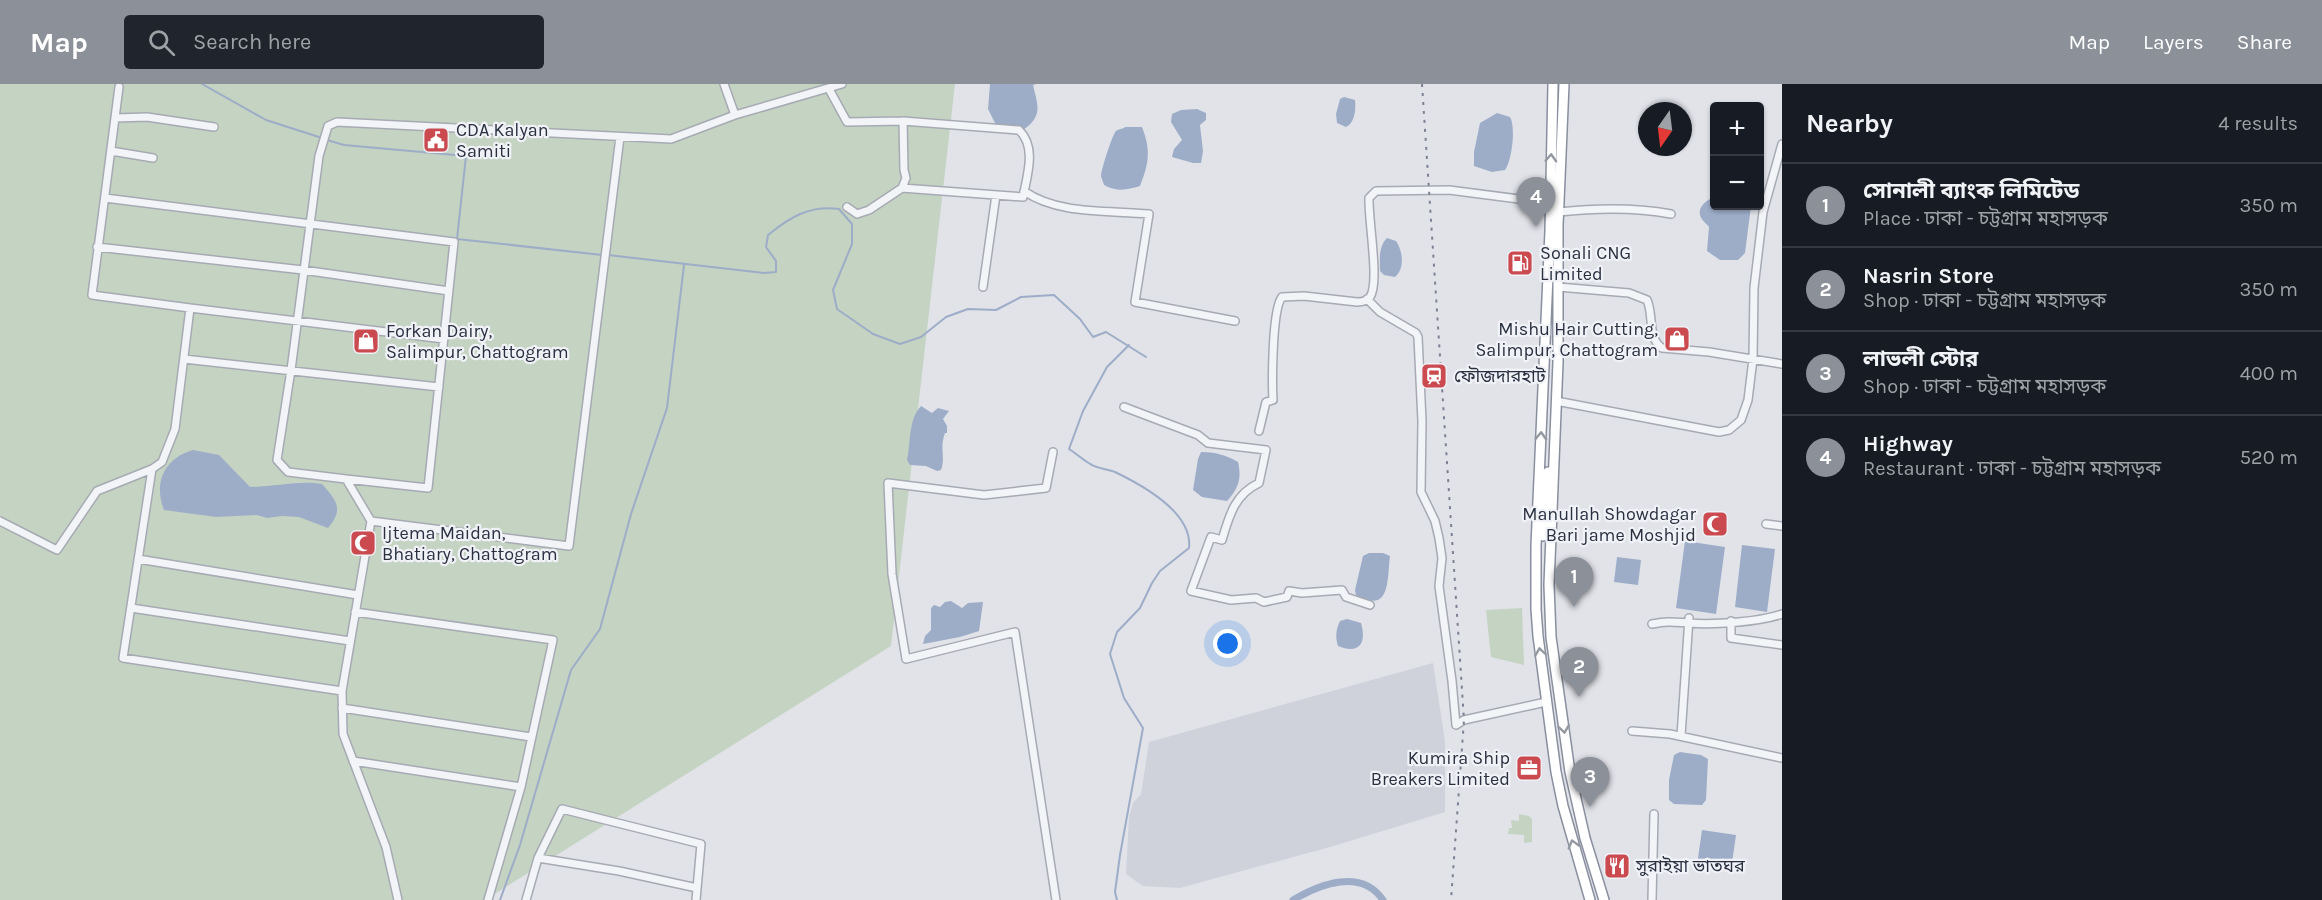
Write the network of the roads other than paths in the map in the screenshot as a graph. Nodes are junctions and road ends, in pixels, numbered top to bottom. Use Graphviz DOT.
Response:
graph roads {
  1 [pos="724,84"];
  2 [pos="842,84"];
  3 [pos="1553,84"];
  4 [pos="1564,84"];
  5 [pos="119,87"];
  6 [pos="829,89"];
  7 [pos="735,115"];
  8 [pos="115,118"];
  9 [pos="903,121"];
  10 [pos="214,127"];
  11 [pos="620,137"];
  12 [pos="1782,144"];
  13 [pos="111,151"];
  14 [pos="153,158"];
  15 [pos="902,188"];
  16 [pos="1024,192"];
  17 [pos="996,195"];
  18 [pos="105,198"];
  19 [pos="1550,202"];
  20 [pos="847,207"];
  21 [pos="1559,212"];
  22 [pos="1671,214"];
  23 [pos="309,225"];
  24 [pos="98,248"];
  25 [pos="303,270"];
  26 [pos="983,287"];
  27 [pos="1558,287"];
  28 [pos="448,291"];
  29 [pos="1367,299"];
  30 [pos="190,308"];
  31 [pos="1234,321"];
  32 [pos="297,322"];
  33 [pos="444,339"];
  34 [pos="184,359"];
  35 [pos="1753,359"];
  36 [pos="1782,364"];
  37 [pos="291,370"];
  38 [pos="439,387"];
  39 [pos="1556,401"];
  40 [pos="1124,407"];
  41 [pos="1555,417"];
  42 [pos="1259,431"];
  43 [pos="1053,452"];
  44 [pos="152,468"];
  45 [pos="346,479"];
  46 [pos="0,521"];
  47 [pos="371,521"];
  48 [pos="1766,525"];
  49 [pos="1782,526"];
  50 [pos="138,559"];
  51 [pos="1535,585"];
  52 [pos="358,595"];
  53 [pos="1370,605"];
  54 [pos="131,608"];
  55 [pos="355,612"];
  56 [pos="1782,614"];
  57 [pos="1689,620"];
  58 [pos="1731,621"];
  59 [pos="1652,624"];
  60 [pos="350,641"];
  61 [pos="1782,645"];
  62 [pos="342,691"];
  63 [pos="1546,702"];
  64 [pos="342,708"];
  65 [pos="1632,731"];
  66 [pos="1681,736"];
  67 [pos="531,737"];
  68 [pos="1782,758"];
  69 [pos="353,761"];
  70 [pos="521,787"];
  71 [pos="1654,814"];
  72 [pos="538,858"];
  73 [pos="697,888"];
  74 [pos="398,900"];
  75 [pos="488,900"];
  76 [pos="526,900"];
  77 [pos="696,900"];
  78 [pos="1056,900"];
  79 [pos="1590,900"];
  80 [pos="1604,900"];
  81 [pos="1652,900"];
  1 -- 7 [label="street"];
  2 -- 6 [label="street"];
  19 -- 3 [label="highway, one-way"];
  4 -- 21 [label="highway"];
  5 -- 8 [label="street"];
  6 -- 7 [label="street"];
  6 -- 9 [label="street"];
  7 -- 11 [label="street"];
  8 -- 10 [label="street"];
  8 -- 13 [label="street"];
  9 -- 15 [label="street"];
  9 -- 16 [label="street"];
  11 -- 23 [label="street"];
  11 -- 47 [label="street"];
  12 -- 35 [label="street"];
  13 -- 14 [label="street"];
  13 -- 18 [label="street"];
  15 -- 17 [label="street"];
  15 -- 20 [label="street"];
  16 -- 17 [label="street"];
  16 -- 31 [label="street"];
  17 -- 26 [label="street"];
  18 -- 23 [label="street"];
  18 -- 24 [label="street"];
  19 -- 29 [label="street"];
  51 -- 19 [label="highway, one-way"];
  21 -- 22 [label="street"];
  21 -- 27 [label="highway"];
  23 -- 25 [label="street"];
  23 -- 28 [label="street"];
  24 -- 25 [label="street"];
  24 -- 30 [label="street"];
  25 -- 28 [label="street"];
  25 -- 32 [label="street"];
  27 -- 35 [label="street"];
  27 -- 39 [label="highway"];
  28 -- 33 [label="street"];
  29 -- 42 [label="street"];
  29 -- 63 [label="street"];
  30 -- 32 [label="street"];
  30 -- 34 [label="street"];
  32 -- 33 [label="street"];
  32 -- 37 [label="street"];
  33 -- 38 [label="street"];
  34 -- 37 [label="street"];
  34 -- 44 [label="street"];
  35 -- 36 [label="street"];
  35 -- 39 [label="street"];
  37 -- 38 [label="street"];
  37 -- 45 [label="street"];
  38 -- 45 [label="street"];
  39 -- 41 [label="highway"];
  40 -- 53 [label="street"];
  41 -- 51 [label="highway"];
  41 -- 80 [label="highway, one-way"];
  43 -- 78 [label="street"];
  44 -- 46 [label="street"];
  44 -- 50 [label="street"];
  45 -- 47 [label="street"];
  47 -- 52 [label="street"];
  48 -- 49 [label="street"];
  50 -- 52 [label="street"];
  50 -- 54 [label="street"];
  63 -- 51 [label="highway, one-way"];
  52 -- 55 [label="street"];
  54 -- 60 [label="street"];
  54 -- 62 [label="street"];
  55 -- 60 [label="street"];
  55 -- 67 [label="street"];
  56 -- 58 [label="street"];
  57 -- 58 [label="street"];
  57 -- 59 [label="street"];
  57 -- 66 [label="street"];
  58 -- 61 [label="street"];
  60 -- 62 [label="street"];
  62 -- 64 [label="street"];
  79 -- 63 [label="highway, one-way"];
  64 -- 67 [label="street"];
  64 -- 69 [label="street"];
  65 -- 66 [label="street"];
  66 -- 68 [label="street"];
  67 -- 70 [label="street"];
  69 -- 70 [label="street"];
  69 -- 74 [label="street"];
  70 -- 75 [label="street"];
  71 -- 81 [label="street"];
  72 -- 73 [label="street"];
  72 -- 73 [label="street"];
  72 -- 76 [label="street"];
  73 -- 77 [label="street"];
}
